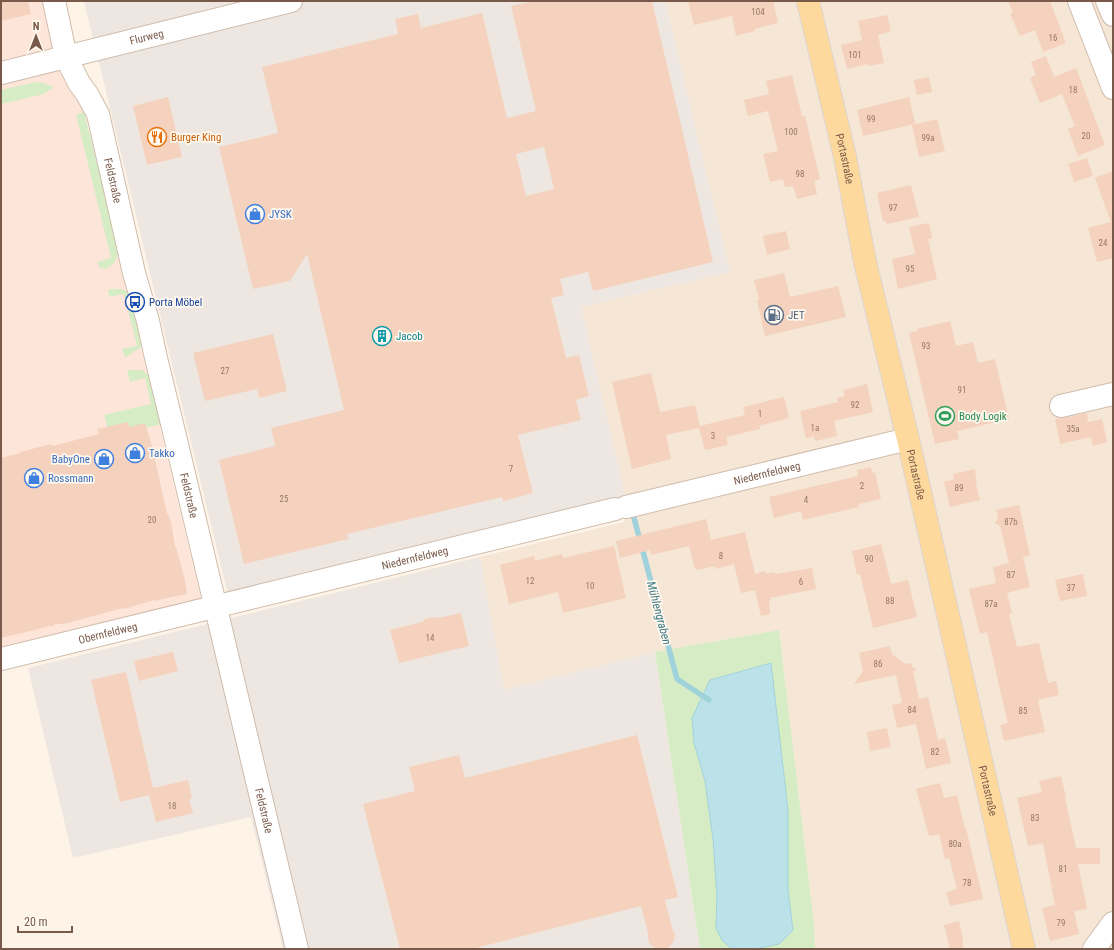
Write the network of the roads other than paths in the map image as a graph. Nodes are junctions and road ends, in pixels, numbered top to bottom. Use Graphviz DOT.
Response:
graph roads {
  1 [pos="54,1"];
  2 [pos="292,1"];
  3 [pos="808,1"];
  4 [pos="1079,1"];
  5 [pos="1107,1"];
  6 [pos="1113,15"];
  7 [pos="66,57"];
  8 [pos="1,73"];
  9 [pos="1113,88"];
  10 [pos="1113,394"];
  11 [pos="1061,406"];
  12 [pos="908,439"];
  13 [pos="216,607"];
  14 [pos="1,660"];
  15 [pos="1113,923"];
  16 [pos="297,949"];
  17 [pos="1024,949"];
  18 [pos="1094,949"];
  1 -- 7 [label="street, Feldstraße"];
  2 -- 7 [label="street, Flurweg"];
  3 -- 12 [label="main road, Portastraße"];
  4 -- 9 [label="street"];
  5 -- 6 [label="street"];
  7 -- 8 [label="street, Flurweg"];
  7 -- 13 [label="street, Feldstraße"];
  10 -- 11 [label="street"];
  12 -- 13 [label="street, Niedernfeldweg"];
  12 -- 17 [label="main road, Portastraße"];
  13 -- 14 [label="street, Obernfeldweg"];
  13 -- 16 [label="street, Feldstraße"];
  15 -- 18 [label="street"];
}
